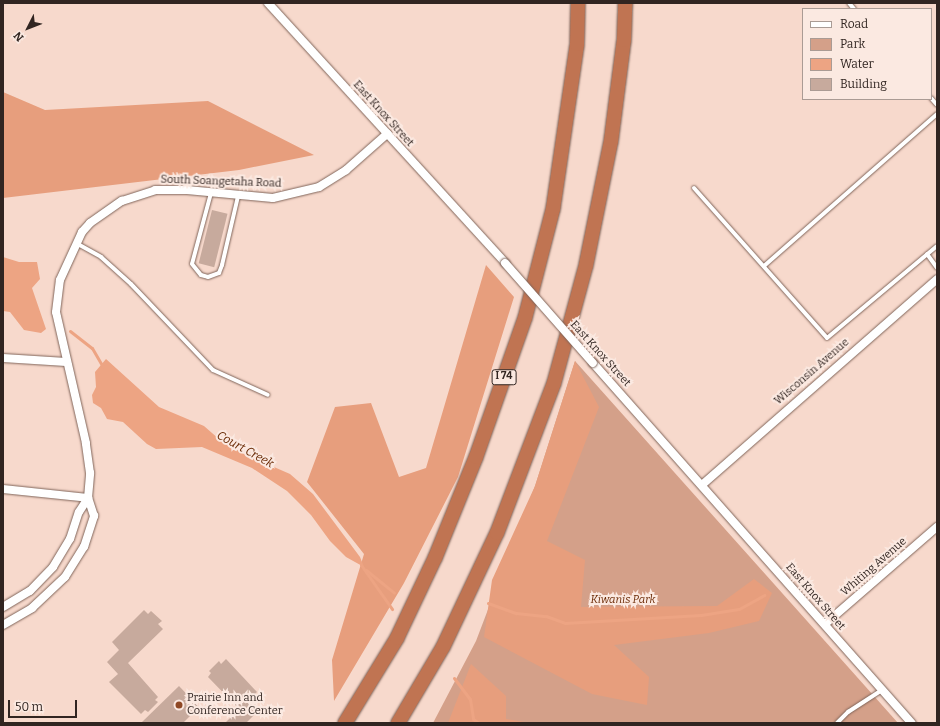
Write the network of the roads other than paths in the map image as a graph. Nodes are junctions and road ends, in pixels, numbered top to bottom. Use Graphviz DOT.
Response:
graph roads {
  1 [pos="268,3"];
  2 [pos="578,3"];
  3 [pos="625,3"];
  4 [pos="937,114"];
  5 [pos="387,134"];
  6 [pos="694,188"];
  7 [pos="211,192"];
  8 [pos="238,196"];
  9 [pos="75,242"];
  10 [pos="937,246"];
  11 [pos="927,254"];
  12 [pos="764,266"];
  13 [pos="937,268"];
  14 [pos="937,278"];
  15 [pos="3,358"];
  16 [pos="66,362"];
  17 [pos="268,395"];
  18 [pos="702,484"];
  19 [pos="3,488"];
  20 [pos="88,498"];
  21 [pos="937,527"];
  22 [pos="3,607"];
  23 [pos="825,624"];
  24 [pos="3,625"];
  25 [pos="882,690"];
  26 [pos="345,723"];
  27 [pos="398,723"];
  28 [pos="837,723"];
  29 [pos="912,723"];
  1 -- 5 [label="street, East Knox Street"];
  2 -- 26 [label="highway, I 74"];
  3 -- 27 [label="highway"];
  4 -- 12 [label="lane"];
  5 -- 8 [label="street, South Soangetaha Road"];
  5 -- 18 [label="street, East Knox Street, bridge"];
  6 -- 12 [label="lane"];
  7 -- 8 [label="street, South Soangetaha Road"];
  7 -- 8 [label="lane"];
  7 -- 9 [label="street, South Soangetaha Road"];
  9 -- 16 [label="street, South Soangetaha Road"];
  9 -- 17 [label="lane"];
  10 -- 11 [label="lane"];
  11 -- 12 [label="lane"];
  11 -- 13 [label="lane"];
  14 -- 18 [label="street, Wisconsin Avenue"];
  15 -- 16 [label="street"];
  16 -- 20 [label="street, South Soangetaha Road"];
  18 -- 23 [label="street, East Knox Street"];
  19 -- 20 [label="street"];
  20 -- 22 [label="street, South Soangetaha Road"];
  20 -- 24 [label="street, South Soangetaha Road"];
  21 -- 23 [label="street, Whiting Avenue"];
  23 -- 25 [label="street, East Knox Street"];
  25 -- 28 [label="lane"];
  25 -- 29 [label="street, East Knox Street"];
}
